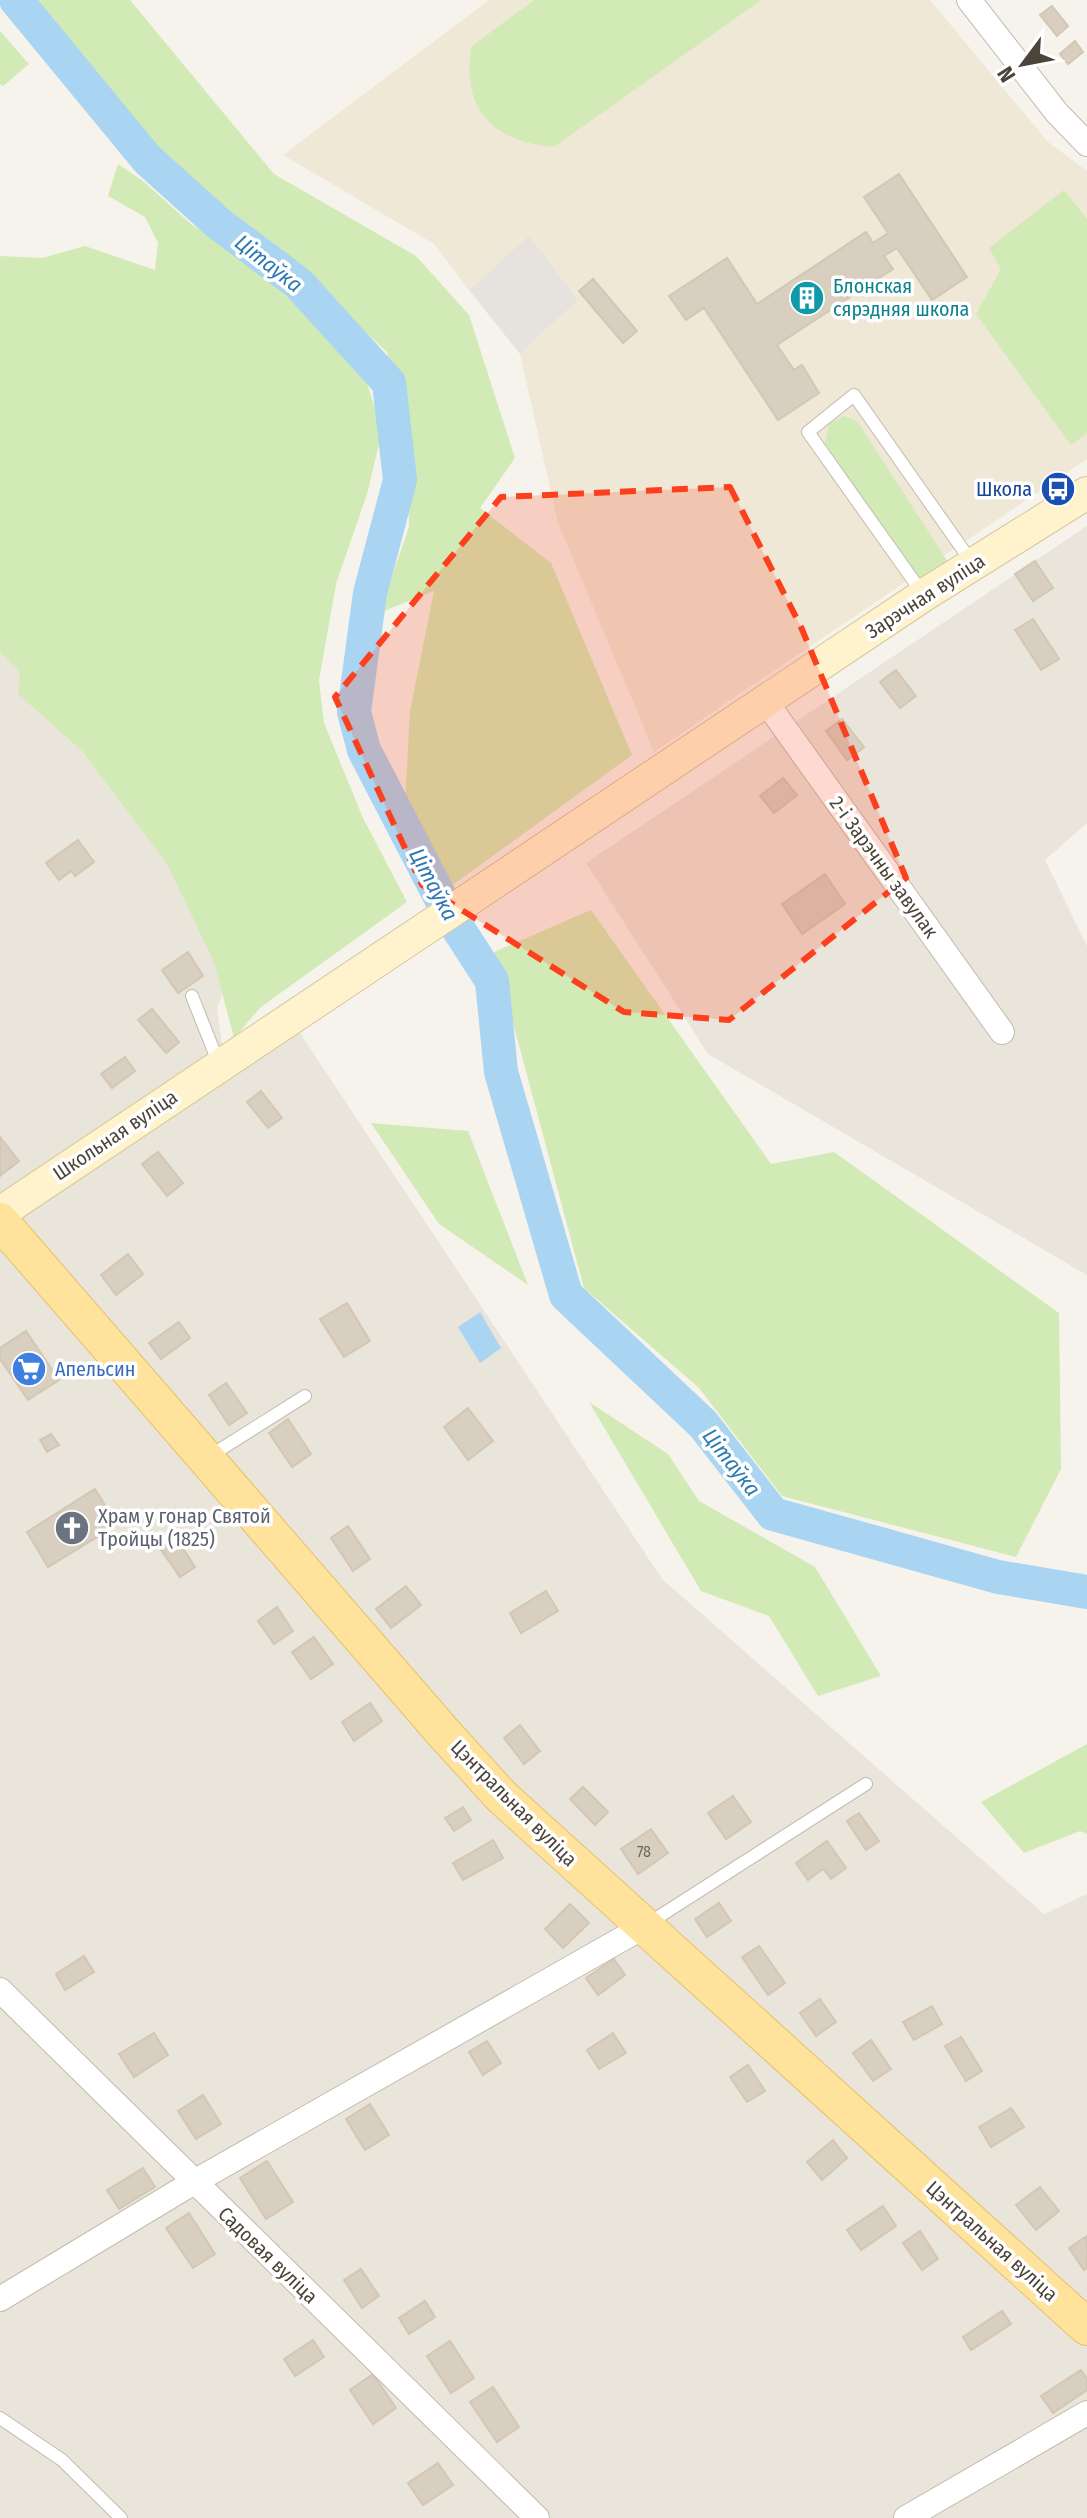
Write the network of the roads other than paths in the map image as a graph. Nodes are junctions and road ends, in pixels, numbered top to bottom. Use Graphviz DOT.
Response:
graph roads {
  1 [pos="969,0"];
  2 [pos="1084,142"];
  3 [pos="1087,493"];
  4 [pos="973,564"];
  5 [pos="924,595"];
  6 [pos="766,702"];
  7 [pos="535,856"];
  8 [pos="192,996"];
  9 [pos="1002,1032"];
  10 [pos="224,1061"];
  11 [pos="0,1213"];
  12 [pos="0,1221"];
  13 [pos="305,1396"];
  14 [pos="207,1458"];
  15 [pos="866,1784"];
  16 [pos="643,1927"];
  17 [pos="0,1990"];
  18 [pos="194,2182"];
  19 [pos="0,2299"];
  20 [pos="1087,2327"];
  21 [pos="1087,2413"];
  22 [pos="0,2418"];
  23 [pos="121,2518"];
  24 [pos="537,2518"];
  25 [pos="906,2518"];
  1 -- 2 [label="street"];
  3 -- 4 [label="main road, Зарэчная вуліца"];
  4 -- 5 [label="main road, Зарэчная вуліца"];
  4 -- 5 [label="lane"];
  5 -- 6 [label="main road, Зарэчная вуліца"];
  6 -- 7 [label="main road, Зарэчная вуліца"];
  6 -- 9 [label="street, 2-і Зарэчны завулак"];
  7 -- 10 [label="main road, Школьная вуліца"];
  8 -- 10 [label="lane"];
  10 -- 11 [label="main road, Школьная вуліца"];
  12 -- 14 [label="main road, Цэнтральная вуліца"];
  13 -- 14 [label="lane"];
  14 -- 16 [label="main road, Цэнтральная вуліца"];
  15 -- 16 [label="lane"];
  16 -- 18 [label="street"];
  16 -- 20 [label="main road, Цэнтральная вуліца"];
  17 -- 18 [label="street, Садовая вуліца"];
  18 -- 19 [label="street"];
  18 -- 24 [label="street, Садовая вуліца"];
  21 -- 25 [label="street"];
  22 -- 23 [label="lane"];
}
